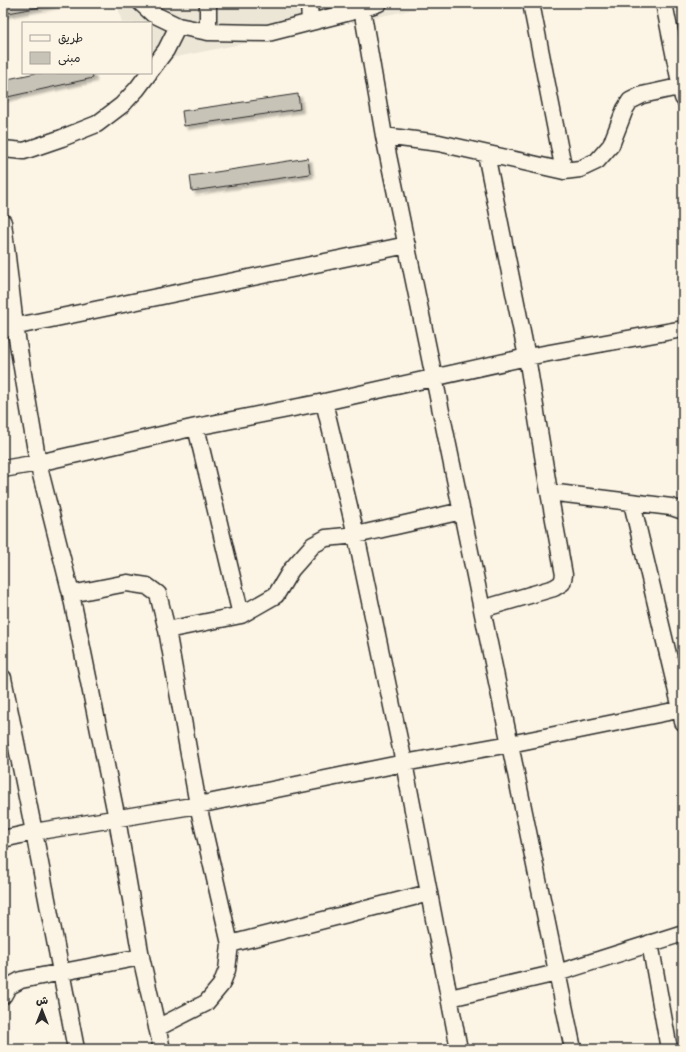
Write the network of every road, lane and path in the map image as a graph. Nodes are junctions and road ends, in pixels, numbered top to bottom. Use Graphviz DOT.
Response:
graph roads {
  1 [pos="141,3"];
  2 [pos="208,3"];
  3 [pos="309,3"];
  4 [pos="379,3"];
  5 [pos="531,3"];
  6 [pos="664,3"];
  7 [pos="362,9"];
  8 [pos="310,22"];
  9 [pos="178,26"];
  10 [pos="208,32"];
  11 [pos="152,69"];
  12 [pos="148,74"];
  13 [pos="682,90"];
  14 [pos="384,136"];
  15 [pos="3,149"];
  16 [pos="486,154"];
  17 [pos="564,171"];
  18 [pos="3,222"];
  19 [pos="407,245"];
  20 [pos="9,328"];
  21 [pos="683,329"];
  22 [pos="527,357"];
  23 [pos="433,378"];
  24 [pos="324,402"];
  25 [pos="196,427"];
  26 [pos="38,463"];
  27 [pos="3,469"];
  28 [pos="549,492"];
  29 [pos="632,503"];
  30 [pos="683,510"];
  31 [pos="462,511"];
  32 [pos="356,535"];
  33 [pos="71,594"];
  34 [pos="482,609"];
  35 [pos="241,615"];
  36 [pos="167,630"];
  37 [pos="3,678"];
  38 [pos="682,713"];
  39 [pos="510,744"];
  40 [pos="404,763"];
  41 [pos="198,805"];
  42 [pos="117,819"];
  43 [pos="34,832"];
  44 [pos="3,839"];
  45 [pos="429,892"];
  46 [pos="683,933"];
  47 [pos="650,943"];
  48 [pos="230,944"];
  49 [pos="140,958"];
  50 [pos="62,972"];
  51 [pos="557,973"];
  52 [pos="3,996"];
  53 [pos="450,998"];
  54 [pos="157,1028"];
  55 [pos="76,1049"];
  56 [pos="162,1049"];
  57 [pos="459,1049"];
  58 [pos="573,1049"];
  59 [pos="669,1049"];
  1 -- 9 [label="street"];
  2 -- 10 [label="street"];
  3 -- 8 [label="street"];
  4 -- 7 [label="street"];
  5 -- 17 [label="street"];
  6 -- 13 [label="street"];
  7 -- 8 [label="street"];
  7 -- 14 [label="street"];
  8 -- 10 [label="street"];
  9 -- 10 [label="street"];
  9 -- 11 [label="street"];
  12 -- 15 [label="street"];
  13 -- 17 [label="street"];
  14 -- 16 [label="street"];
  14 -- 19 [label="street"];
  16 -- 17 [label="street"];
  16 -- 22 [label="street"];
  18 -- 20 [label="street"];
  19 -- 20 [label="street"];
  19 -- 23 [label="street"];
  20 -- 26 [label="street"];
  21 -- 22 [label="street"];
  22 -- 23 [label="street"];
  22 -- 28 [label="street"];
  23 -- 24 [label="street"];
  23 -- 31 [label="street"];
  24 -- 25 [label="street"];
  24 -- 32 [label="street"];
  25 -- 26 [label="street"];
  25 -- 35 [label="street"];
  26 -- 27 [label="street"];
  26 -- 33 [label="street"];
  28 -- 29 [label="street"];
  28 -- 34 [label="street"];
  29 -- 30 [label="street"];
  29 -- 38 [label="street"];
  31 -- 32 [label="street"];
  31 -- 34 [label="street"];
  32 -- 35 [label="street"];
  32 -- 40 [label="street"];
  33 -- 36 [label="street"];
  33 -- 42 [label="street"];
  34 -- 39 [label="street"];
  35 -- 36 [label="street"];
  36 -- 41 [label="street"];
  37 -- 43 [label="street"];
  38 -- 39 [label="street"];
  39 -- 40 [label="street"];
  39 -- 51 [label="street"];
  40 -- 41 [label="street"];
  40 -- 45 [label="street"];
  41 -- 42 [label="street"];
  41 -- 48 [label="street"];
  42 -- 43 [label="street"];
  42 -- 49 [label="street"];
  43 -- 44 [label="street"];
  43 -- 50 [label="street"];
  45 -- 48 [label="street"];
  45 -- 53 [label="street"];
  46 -- 47 [label="street"];
  47 -- 51 [label="street"];
  47 -- 59 [label="street"];
  48 -- 54 [label="street"];
  49 -- 50 [label="street"];
  49 -- 54 [label="street"];
  50 -- 52 [label="street"];
  50 -- 55 [label="street"];
  51 -- 53 [label="street"];
  51 -- 58 [label="street"];
  53 -- 57 [label="street"];
  54 -- 56 [label="street"];
}
